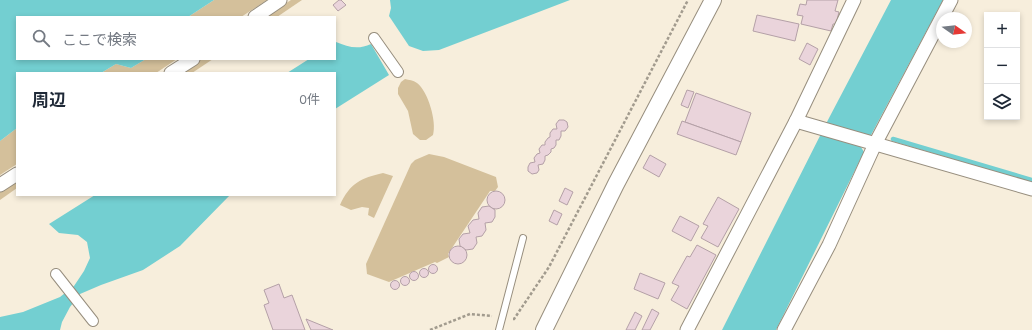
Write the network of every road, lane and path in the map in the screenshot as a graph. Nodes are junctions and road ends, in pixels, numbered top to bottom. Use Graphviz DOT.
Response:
graph roads {
  1 [pos="280,0"];
  2 [pos="688,0"];
  3 [pos="713,0"];
  4 [pos="854,0"];
  5 [pos="951,0"];
  6 [pos="256,16"];
  7 [pos="374,38"];
  8 [pos="191,60"];
  9 [pos="173,72"];
  10 [pos="398,72"];
  11 [pos="796,121"];
  12 [pos="871,143"];
  13 [pos="16,175"];
  14 [pos="0,185"];
  15 [pos="1032,189"];
  16 [pos="522,238"];
  17 [pos="56,274"];
  18 [pos="503,318"];
  19 [pos="93,321"];
  20 [pos="430,330"];
  21 [pos="500,330"];
  22 [pos="544,330"];
  23 [pos="687,330"];
  24 [pos="784,330"];
  1 -- 6 [label="street"];
  2 -- 18 [label="path"];
  3 -- 22 [label="street"];
  4 -- 11 [label="street"];
  5 -- 12 [label="street"];
  7 -- 10 [label="street"];
  8 -- 9 [label="street"];
  11 -- 12 [label="street"];
  11 -- 23 [label="street"];
  12 -- 15 [label="street"];
  12 -- 24 [label="street"];
  13 -- 14 [label="street"];
  16 -- 18 [label="lane"];
  17 -- 19 [label="street"];
  18 -- 20 [label="path"];
  18 -- 21 [label="lane"];
}
